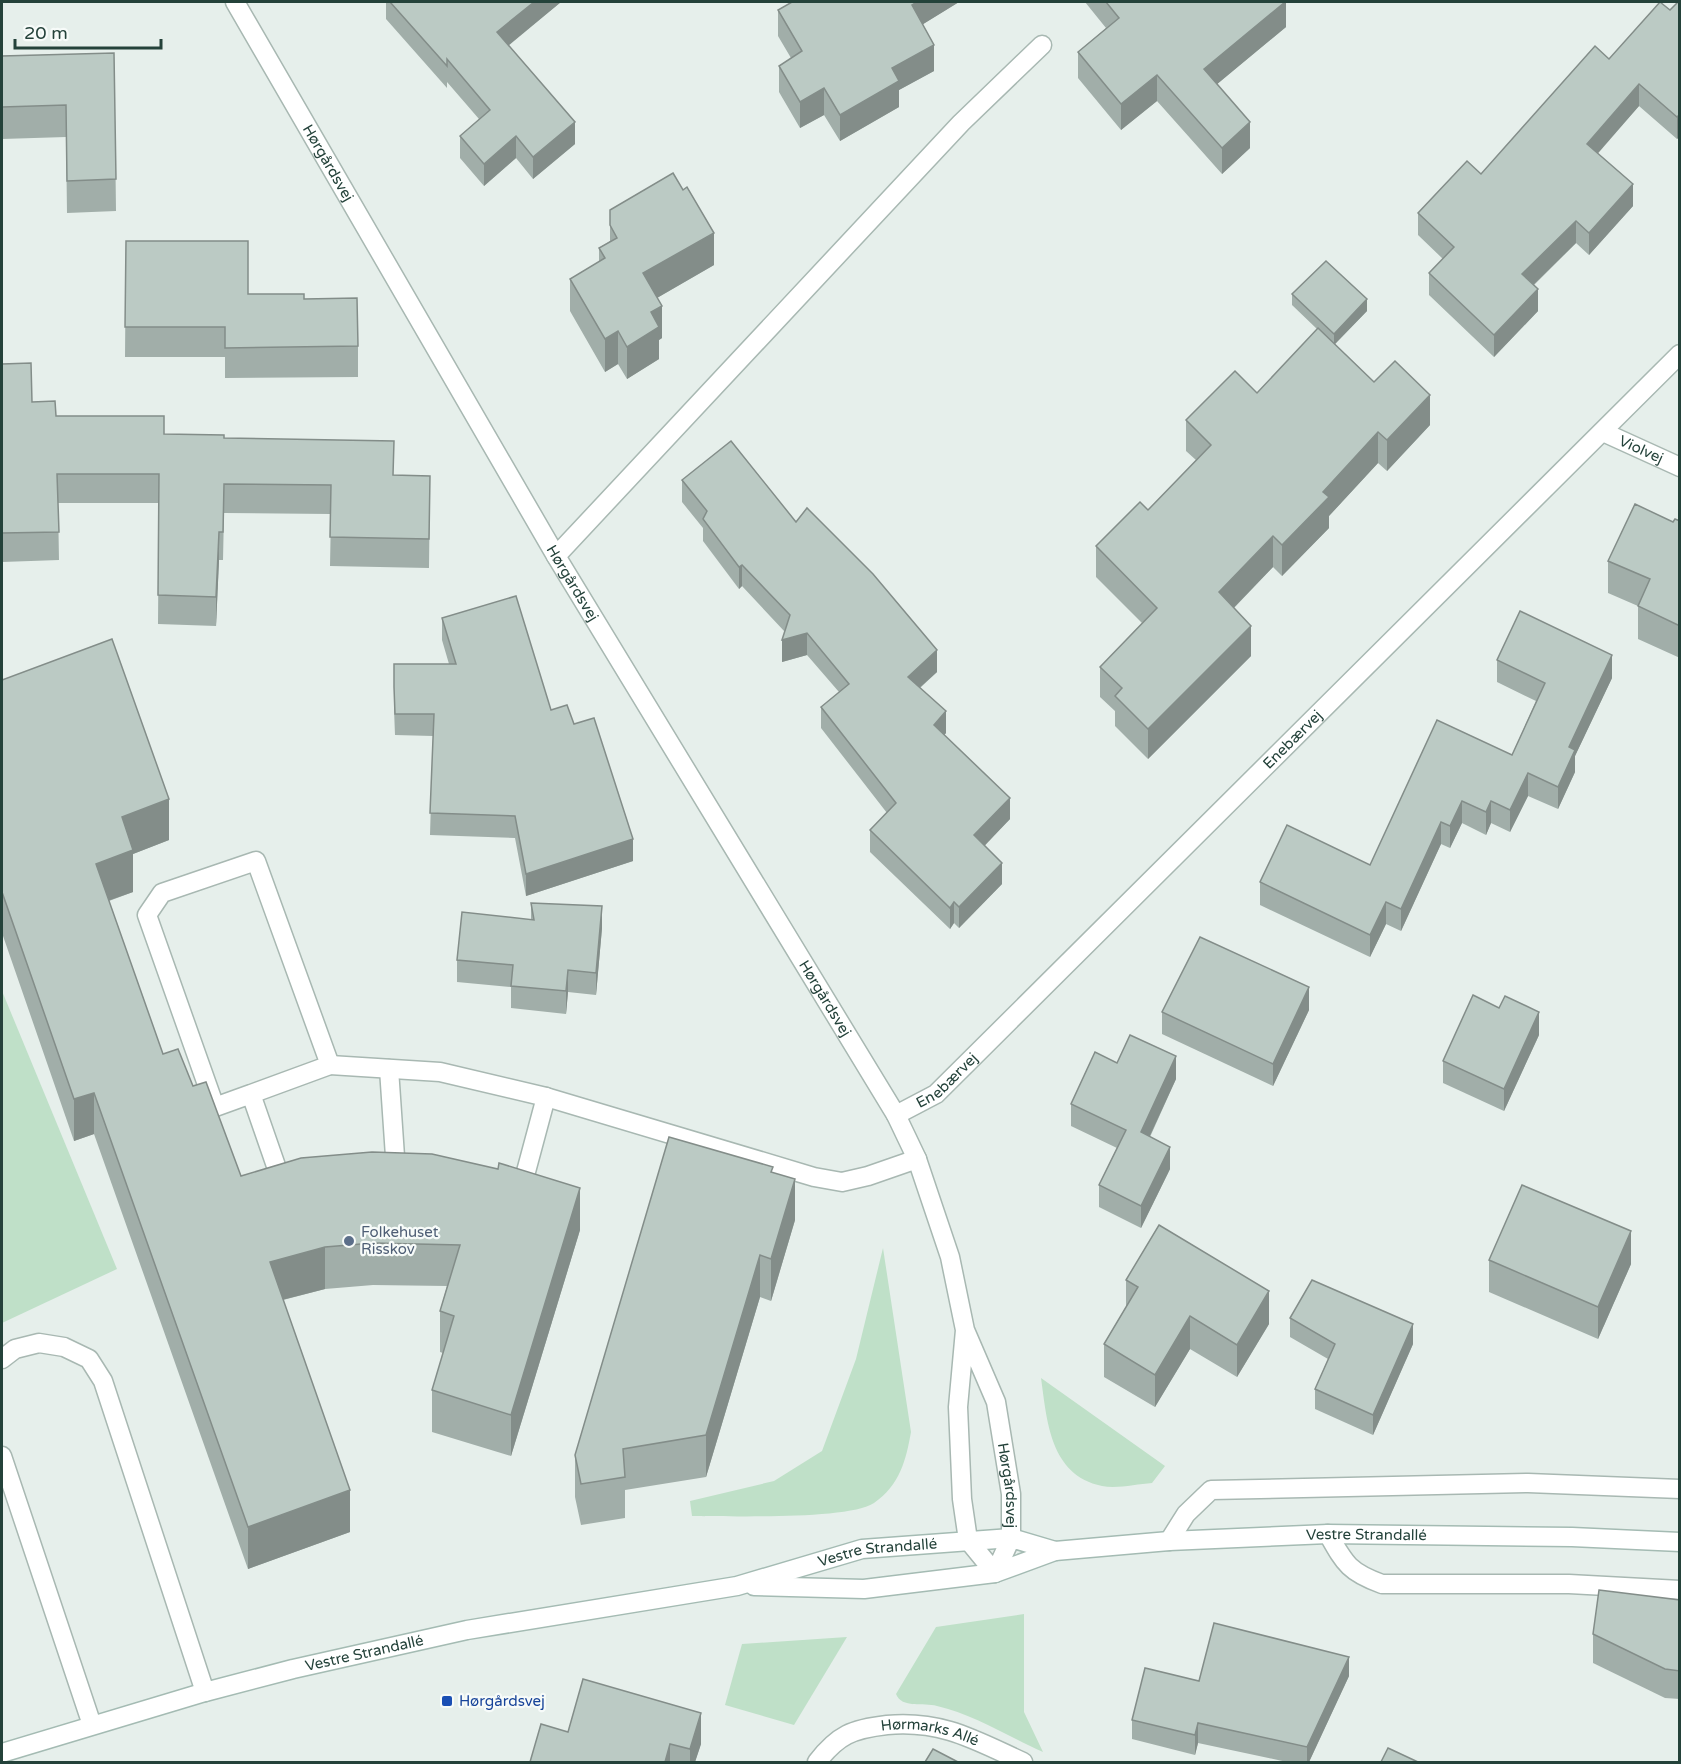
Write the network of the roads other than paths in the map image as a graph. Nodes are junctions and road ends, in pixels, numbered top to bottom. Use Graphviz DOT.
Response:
graph roads {
  1 [pos="236,2"];
  2 [pos="1042,45"];
  3 [pos="1680,354"];
  4 [pos="1603,432"];
  5 [pos="1680,467"];
  6 [pos="556,556"];
  7 [pos="330,1065"];
  8 [pos="389,1069"];
  9 [pos="251,1094"];
  10 [pos="546,1097"];
  11 [pos="896,1115"];
  12 [pos="916,1159"];
  13 [pos="396,1172"];
  14 [pos="285,1192"];
  15 [pos="519,1197"];
  16 [pos="965,1330"];
  17 [pos="2,1359"];
  18 [pos="2,1456"];
  19 [pos="1680,1489"];
  20 [pos="1328,1534"];
  21 [pos="1011,1538"];
  22 [pos="968,1540"];
  23 [pos="1169,1541"];
  24 [pos="1680,1542"];
  25 [pos="1055,1551"];
  26 [pos="994,1573"];
  27 [pos="737,1586"];
  28 [pos="1680,1590"];
  29 [pos="205,1692"];
  30 [pos="92,1725"];
  31 [pos="2,1754"];
  32 [pos="817,1762"];
  33 [pos="1023,1762"];
  1 -- 6 [label="street, Hørgårdsvej"];
  2 -- 6 [label="street"];
  3 -- 4 [label="street, Enebærvej"];
  4 -- 5 [label="street, Violvej"];
  4 -- 11 [label="street, Enebærvej"];
  6 -- 11 [label="street, Hørgårdsvej"];
  7 -- 8 [label="street"];
  7 -- 9 [label="street"];
  7 -- 9 [label="street"];
  8 -- 10 [label="street"];
  8 -- 13 [label="street"];
  9 -- 14 [label="street"];
  10 -- 12 [label="street"];
  10 -- 15 [label="street"];
  11 -- 12 [label="street, Hørgårdsvej"];
  12 -- 16 [label="street, Hørgårdsvej"];
  16 -- 21 [label="street, Hørgårdsvej"];
  16 -- 22 [label="street, Hørgårdsvej"];
  17 -- 29 [label="street"];
  18 -- 30 [label="street"];
  19 -- 23 [label="street"];
  20 -- 23 [label="street, Vestre Strandallé"];
  20 -- 24 [label="street, Vestre Strandallé"];
  20 -- 28 [label="street"];
  21 -- 22 [label="street, Vestre Strandallé"];
  21 -- 25 [label="street, Vestre Strandallé"];
  21 -- 26 [label="street, Hørgårdsvej"];
  22 -- 26 [label="street, Hørgårdsvej"];
  22 -- 27 [label="street, Vestre Strandallé"];
  23 -- 25 [label="street, Vestre Strandallé"];
  25 -- 26 [label="street, Vestre Strandallé"];
  26 -- 27 [label="street, Vestre Strandallé"];
  27 -- 29 [label="street, Vestre Strandallé"];
  29 -- 30 [label="street, Vestre Strandallé"];
  30 -- 31 [label="street, Vestre Strandallé"];
  32 -- 33 [label="street, Hørmarks Allé"];
}
